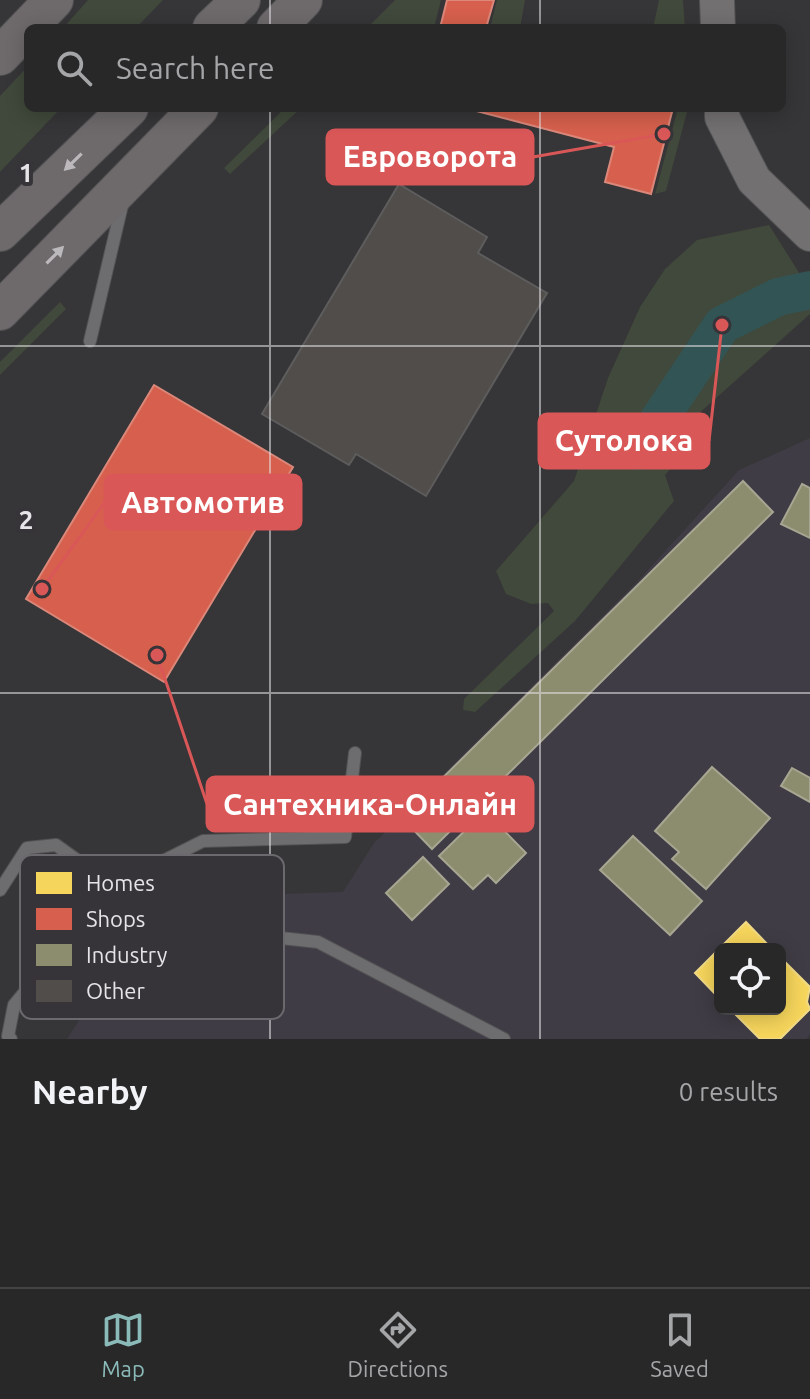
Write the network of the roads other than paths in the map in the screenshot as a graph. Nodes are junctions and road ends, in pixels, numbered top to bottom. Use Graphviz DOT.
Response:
graph roads {
  1 [pos="54,0"];
  2 [pos="241,0"];
  3 [pos="303,0"];
  4 [pos="717,0"];
  5 [pos="31,24"];
  6 [pos="216,24"];
  7 [pos="280,24"];
  8 [pos="718,24"];
  9 [pos="24,31"];
  10 [pos="0,56"];
  11 [pos="125,112"];
  12 [pos="195,112"];
  13 [pos="722,112"];
  14 [pos="128,181"];
  15 [pos="0,232"];
  16 [pos="810,234"];
  17 [pos="0,311"];
  18 [pos="90,341"];
  19 [pos="355,753"];
  20 [pos="22,855"];
  21 [pos="70,855"];
  22 [pos="175,855"];
  23 [pos="20,859"];
  24 [pos="0,890"];
  25 [pos="284,938"];
  26 [pos="20,998"];
  27 [pos="11,1039"];
  28 [pos="504,1039"];
  1 -- 5 [label="main road"];
  2 -- 6 [label="main road"];
  3 -- 7 [label="main road"];
  4 -- 8 [label="main road"];
  9 -- 10 [label="main road"];
  11 -- 15 [label="main road, one-way"];
  12 -- 14 [label="main road"];
  13 -- 16 [label="main road"];
  17 -- 14 [label="main road, one-way"];
  14 -- 18 [label="lane"];
  19 -- 22 [label="lane"];
  20 -- 21 [label="lane"];
  23 -- 24 [label="lane"];
  25 -- 28 [label="lane"];
  26 -- 27 [label="lane"];
}
